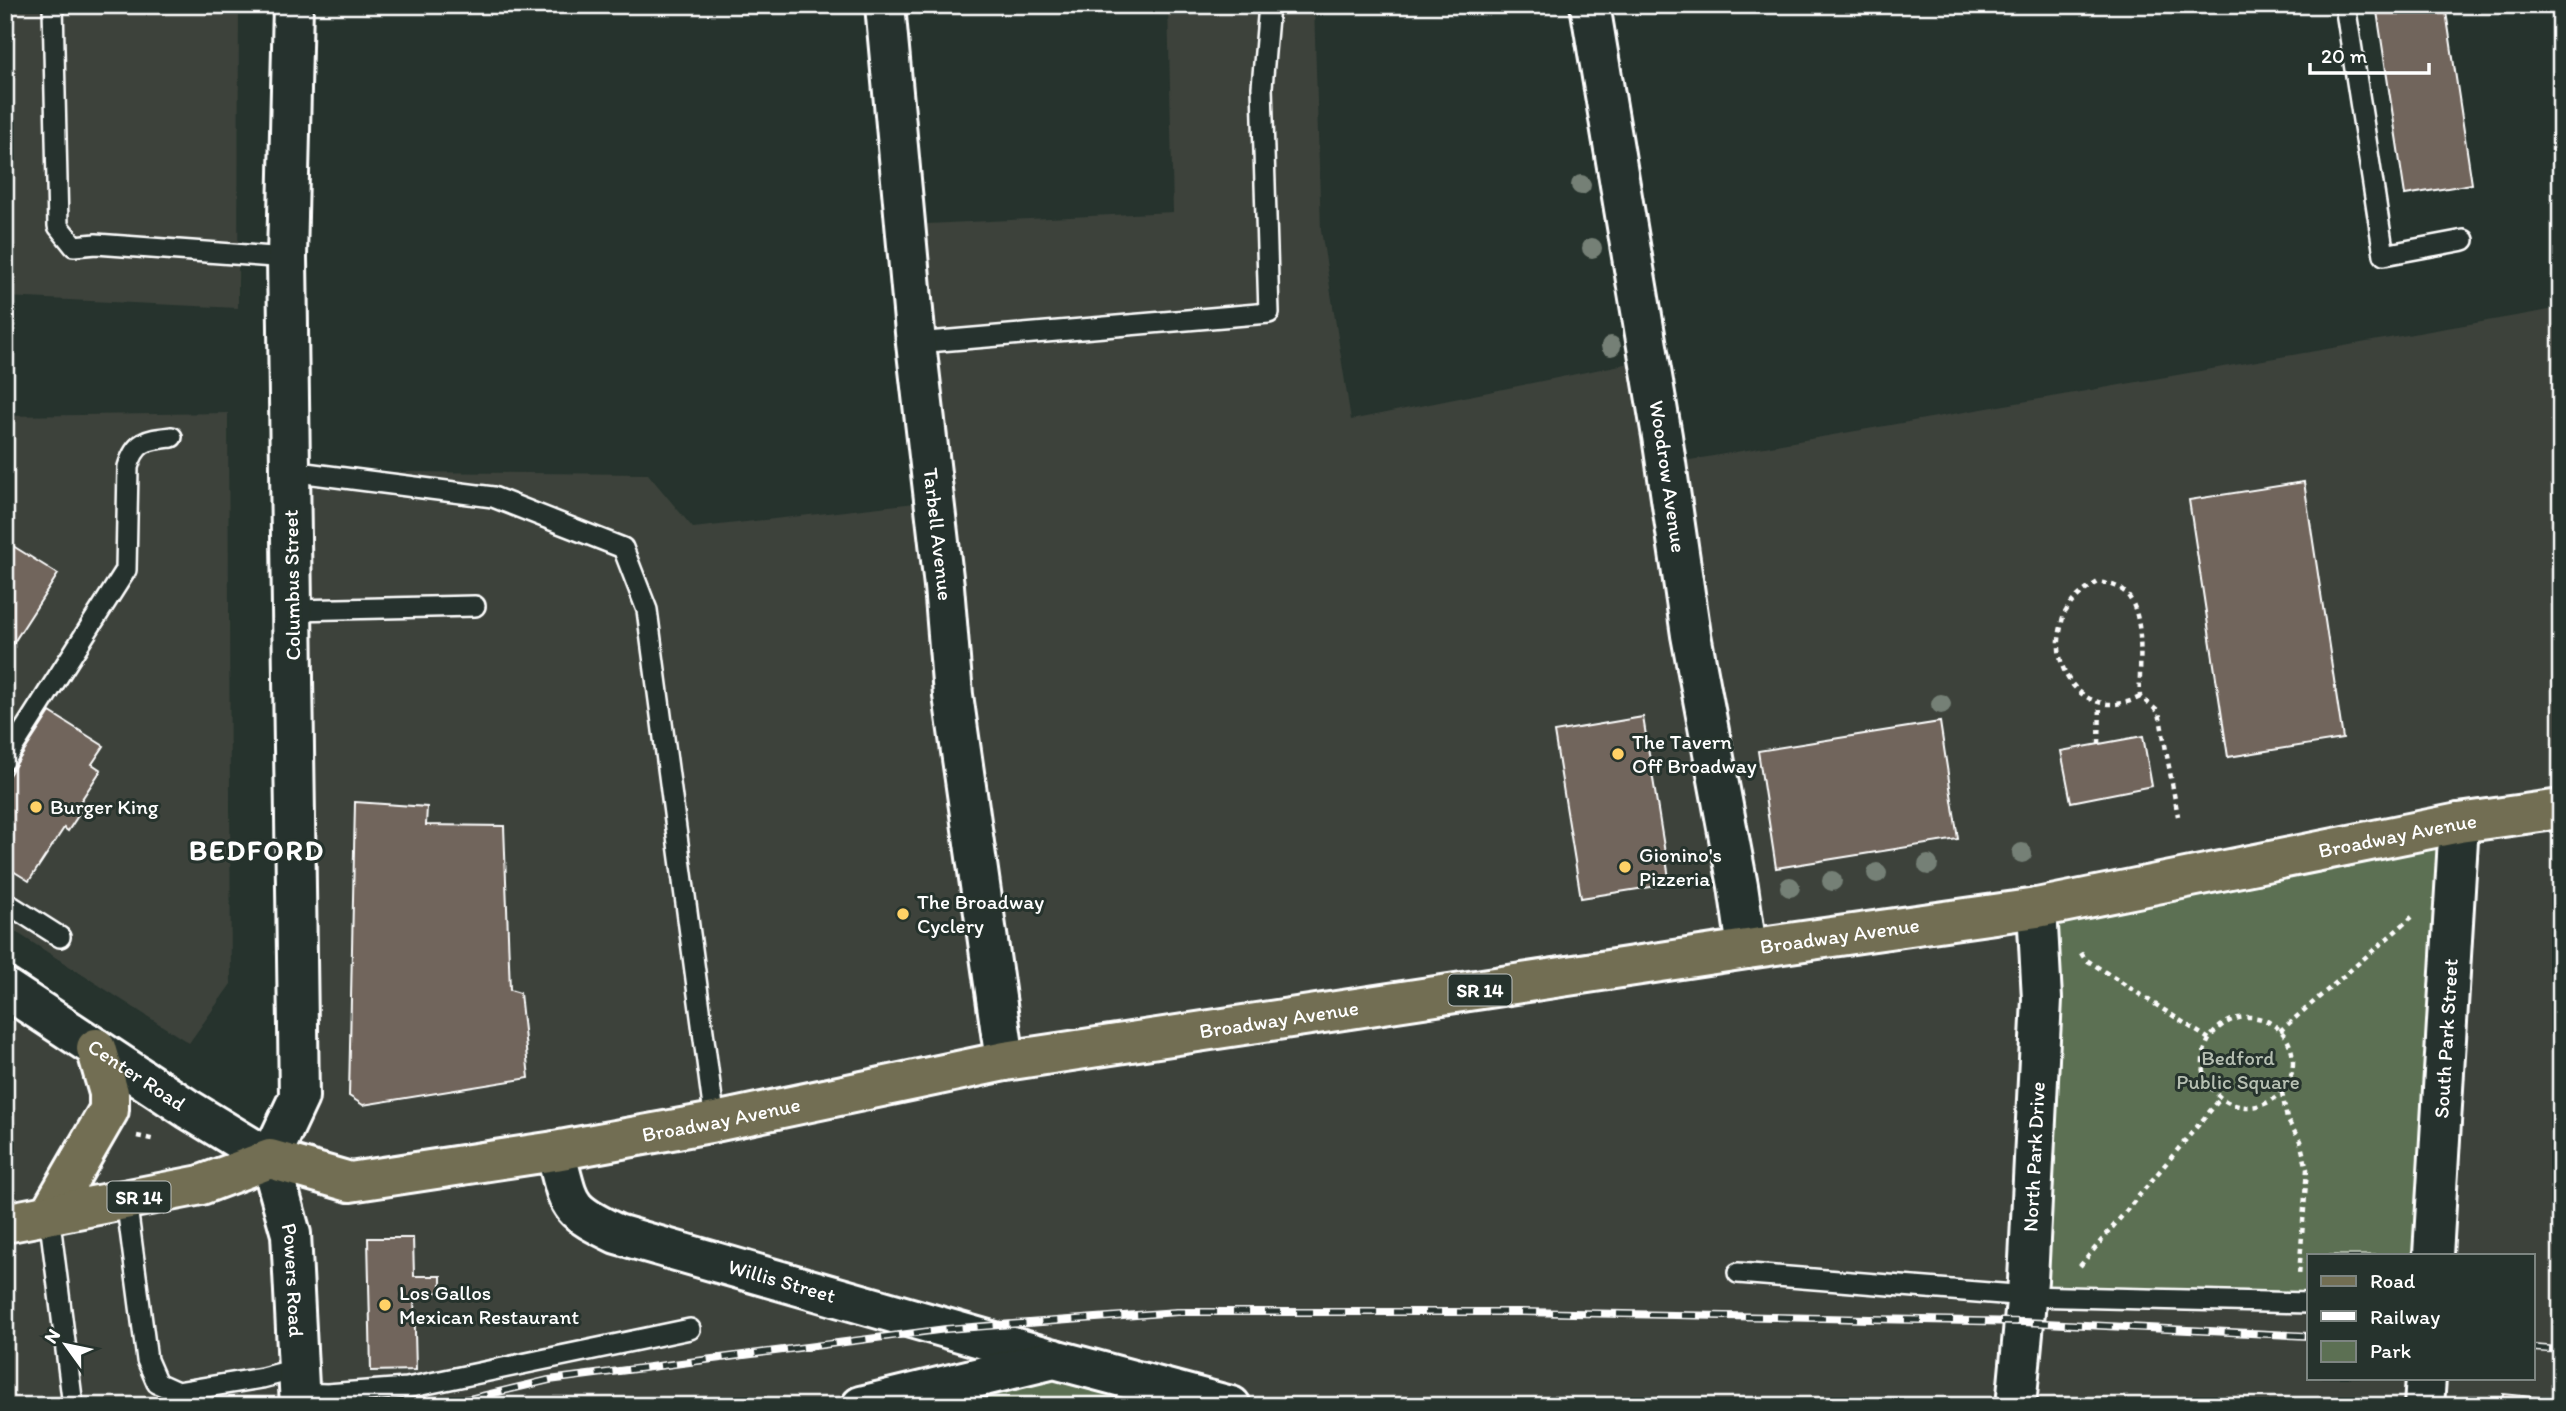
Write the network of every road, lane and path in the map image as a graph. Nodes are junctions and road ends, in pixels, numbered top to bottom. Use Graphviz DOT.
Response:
graph roads {
  1 [pos="53,5"];
  2 [pos="293,5"];
  3 [pos="885,5"];
  4 [pos="1269,5"];
  5 [pos="1590,5"];
  6 [pos="2345,5"];
  7 [pos="2464,240"];
  8 [pos="287,258"];
  9 [pos="916,343"];
  10 [pos="172,437"];
  11 [pos="290,471"];
  12 [pos="475,606"];
  13 [pos="293,610"];
  14 [pos="2140,697"];
  15 [pos="2100,704"];
  16 [pos="2099,744"];
  17 [pos="5,760"];
  18 [pos="2561,809"];
  19 [pos="2178,816"];
  20 [pos="2459,823"];
  21 [pos="5,901"];
  22 [pos="2037,908"];
  23 [pos="2413,916"];
  24 [pos="60,937"];
  25 [pos="1747,949"];
  26 [pos="2078,950"];
  27 [pos="5,988"];
  28 [pos="2280,1031"];
  29 [pos="2209,1039"];
  30 [pos="96,1048"];
  31 [pos="1005,1061"];
  32 [pos="2282,1092"];
  33 [pos="2221,1098"];
  34 [pos="715,1122"];
  35 [pos="555,1151"];
  36 [pos="270,1159"];
  37 [pos="126,1199"];
  38 [pos="49,1214"];
  39 [pos="5,1223"];
  40 [pos="2433,1254"];
  41 [pos="1738,1273"];
  42 [pos="2073,1275"];
  43 [pos="2299,1276"];
  44 [pos="2027,1296"];
  45 [pos="2307,1303"];
  46 [pos="690,1329"];
  47 [pos="1054,1359"];
  48 [pos="300,1389"];
  49 [pos="73,1406"];
  50 [pos="861,1406"];
  51 [pos="1231,1406"];
  52 [pos="2016,1406"];
  1 -- 8 [label="lane"];
  2 -- 8 [label="street, Columbus Street"];
  3 -- 9 [label="street, Tarbell Avenue"];
  4 -- 9 [label="lane"];
  5 -- 25 [label="street, Woodrow Avenue"];
  6 -- 7 [label="lane"];
  8 -- 11 [label="street, Columbus Street"];
  9 -- 31 [label="street, Tarbell Avenue"];
  10 -- 17 [label="lane"];
  11 -- 13 [label="street, Columbus Street"];
  11 -- 34 [label="lane"];
  12 -- 13 [label="lane"];
  13 -- 36 [label="street, Columbus Street"];
  14 -- 15 [label="path"];
  14 -- 15 [label="path"];
  14 -- 19 [label="path"];
  15 -- 16 [label="path"];
  18 -- 20 [label="main road, Broadway Avenue / SR 14"];
  20 -- 22 [label="main road, Broadway Avenue / SR 14"];
  20 -- 40 [label="street, South Park Street"];
  21 -- 24 [label="lane"];
  22 -- 25 [label="main road, Broadway Avenue / SR 14"];
  22 -- 44 [label="street, North Park Drive"];
  23 -- 28 [label="path"];
  25 -- 31 [label="main road, Broadway Avenue / SR 14"];
  26 -- 29 [label="path"];
  27 -- 30 [label="street, Center Road"];
  28 -- 29 [label="path"];
  28 -- 32 [label="path"];
  29 -- 33 [label="path"];
  30 -- 36 [label="street, Center Road"];
  30 -- 38 [label="main road"];
  31 -- 34 [label="main road, Broadway Avenue / SR 14"];
  32 -- 33 [label="path"];
  32 -- 43 [label="path"];
  33 -- 42 [label="path"];
  34 -- 35 [label="main road, Broadway Avenue / SR 14"];
  35 -- 36 [label="main road, Broadway Avenue / SR 14"];
  35 -- 47 [label="street, Willis Street"];
  36 -- 37 [label="main road, SR 14"];
  36 -- 48 [label="street, Powers Road"];
  37 -- 38 [label="main road, SR 14"];
  37 -- 48 [label="lane"];
  38 -- 39 [label="main road, SR 14"];
  38 -- 49 [label="lane"];
  41 -- 44 [label="lane"];
  44 -- 45 [label="lane"];
  44 -- 52 [label="street, North Park Drive"];
  46 -- 48 [label="lane"];
  47 -- 50 [label="street, Willis Street"];
  47 -- 51 [label="street, Willis Street"];
}
